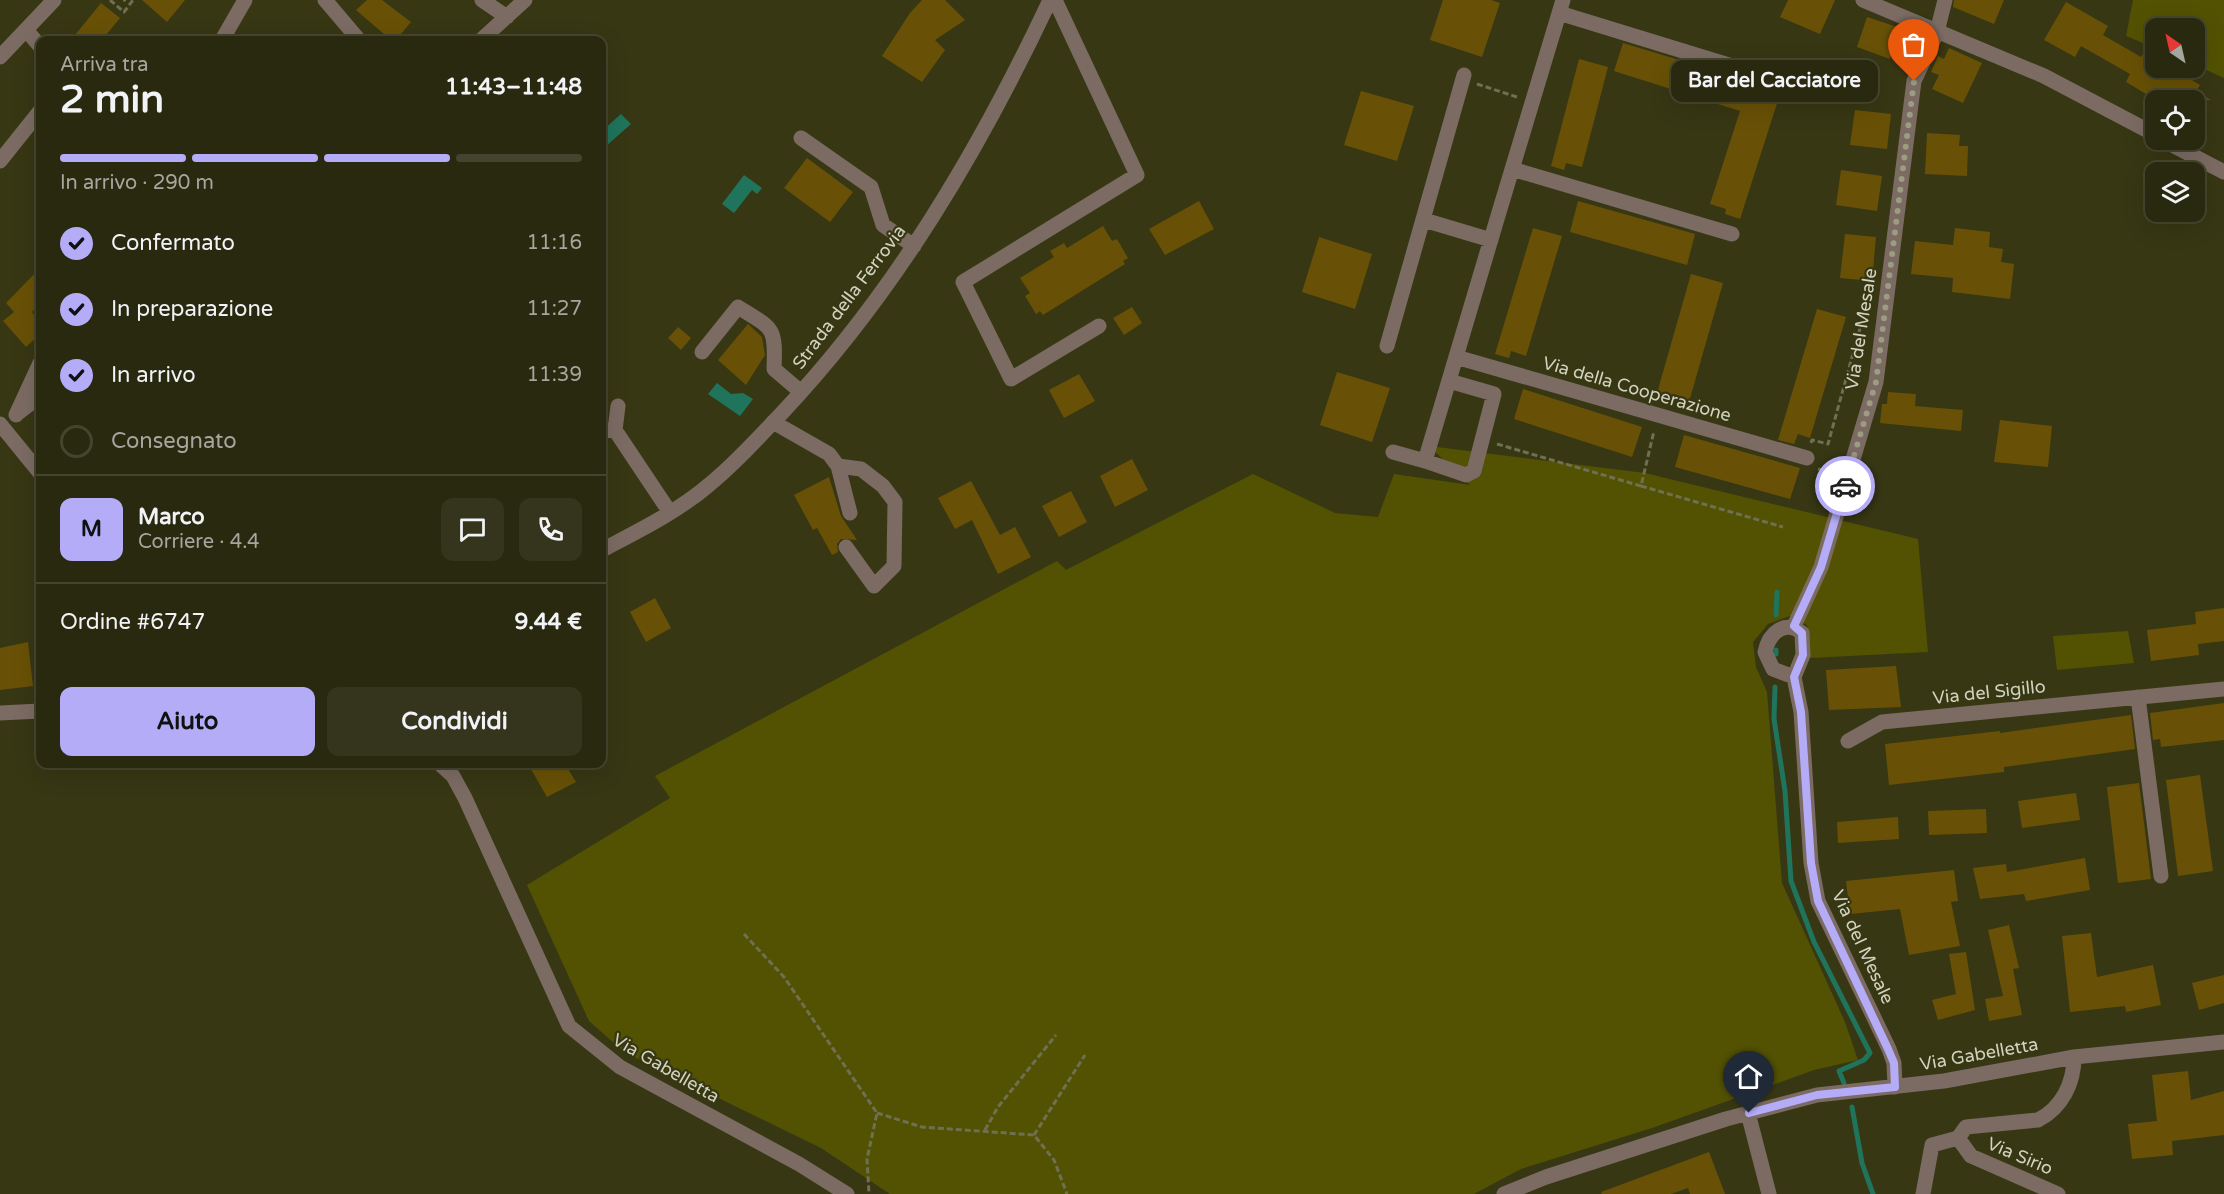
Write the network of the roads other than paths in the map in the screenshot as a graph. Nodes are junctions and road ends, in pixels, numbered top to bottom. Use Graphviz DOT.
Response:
graph roads {
  1 [pos="54,0"];
  2 [pos="245,0"];
  3 [pos="325,0"];
  4 [pos="482,0"];
  5 [pos="525,0"];
  6 [pos="1050,0"];
  7 [pos="1055,0"];
  8 [pos="1863,0"];
  9 [pos="1945,0"];
  10 [pos="1561,6"];
  11 [pos="507,17"];
  12 [pos="26,30"];
  13 [pos="1937,32"];
  14 [pos="224,36"];
  15 [pos="356,36"];
  16 [pos="486,36"];
  17 [pos="36,41"];
  18 [pos="0,57"];
  19 [pos="1745,70"];
  20 [pos="1463,77"];
  21 [pos="36,116"];
  22 [pos="2145,129"];
  23 [pos="801,138"];
  24 [pos="2182,150"];
  25 [pos="0,161"];
  26 [pos="1512,169"];
  27 [pos="2224,172"];
  28 [pos="1425,220"];
  29 [pos="1732,234"];
  30 [pos="1491,240"];
  31 [pos="914,246"];
  32 [pos="1098,326"];
  33 [pos="1387,346"];
  34 [pos="702,352"];
  35 [pos="1456,357"];
  36 [pos="36,371"];
  37 [pos="1449,381"];
  38 [pos="801,392"];
  39 [pos="36,399"];
  40 [pos="618,406"];
  41 [pos="15,415"];
  42 [pos="773,422"];
  43 [pos="1,425"];
  44 [pos="608,431"];
  45 [pos="1393,452"];
  46 [pos="1807,458"];
  47 [pos="1425,461"];
  48 [pos="838,466"];
  49 [pos="36,468"];
  50 [pos="669,511"];
  51 [pos="850,513"];
  52 [pos="846,547"];
  53 [pos="606,548"];
  54 [pos="1794,626"];
  55 [pos="1794,677"];
  56 [pos="2224,689"];
  57 [pos="2138,697"];
  58 [pos="36,711"];
  59 [pos="0,713"];
  60 [pos="1848,741"];
  61 [pos="444,768"];
  62 [pos="2161,876"];
  63 [pos="2224,1042"];
  64 [pos="2074,1057"];
  65 [pos="1895,1087"];
  66 [pos="1749,1113"];
  67 [pos="1958,1138"];
  68 [pos="848,1194"];
  69 [pos="1504,1194"];
  70 [pos="1769,1194"];
  71 [pos="1923,1194"];
  72 [pos="2058,1194"];
  1 -- 12 [label="street"];
  2 -- 14 [label="street"];
  3 -- 15 [label="street"];
  4 -- 11 [label="street"];
  5 -- 11 [label="street"];
  6 -- 31 [label="street, Strada della Ferrovia"];
  7 -- 32 [label="street"];
  8 -- 13 [label="street"];
  9 -- 13 [label="street, Via del Mesale"];
  10 -- 19 [label="street"];
  10 -- 26 [label="street"];
  11 -- 16 [label="street"];
  12 -- 17 [label="street"];
  12 -- 18 [label="street"];
  13 -- 22 [label="street"];
  13 -- 54 [label="street, Via del Mesale"];
  20 -- 28 [label="street"];
  21 -- 25 [label="street"];
  23 -- 31 [label="street"];
  24 -- 27 [label="street"];
  26 -- 29 [label="street"];
  26 -- 30 [label="street"];
  28 -- 30 [label="street"];
  28 -- 33 [label="street"];
  30 -- 35 [label="street"];
  31 -- 38 [label="street, Strada della Ferrovia"];
  34 -- 38 [label="street"];
  35 -- 37 [label="street"];
  35 -- 46 [label="street, Via della Cooperazione"];
  36 -- 41 [label="street"];
  37 -- 47 [label="street"];
  37 -- 47 [label="street"];
  38 -- 42 [label="street, Strada della Ferrovia"];
  39 -- 41 [label="street"];
  40 -- 44 [label="street"];
  41 -- 43 [label="street"];
  42 -- 48 [label="street"];
  42 -- 50 [label="street, Strada della Ferrovia"];
  43 -- 49 [label="street"];
  44 -- 50 [label="street"];
  45 -- 47 [label="street"];
  48 -- 51 [label="street"];
  48 -- 52 [label="street"];
  50 -- 53 [label="street, Strada della Ferrovia"];
  54 -- 55 [label="street, Via del Mesale"];
  54 -- 55 [label="street"];
  55 -- 65 [label="street, Via del Mesale"];
  56 -- 57 [label="street, Via del Sigillo"];
  57 -- 60 [label="street, Via del Sigillo"];
  57 -- 62 [label="street"];
  58 -- 59 [label="street"];
  61 -- 68 [label="street, Via Gabelletta"];
  63 -- 64 [label="street, Via Gabelletta"];
  64 -- 65 [label="street, Via Gabelletta"];
  64 -- 67 [label="street, Via Sirio"];
  65 -- 66 [label="street, Via Gabelletta"];
  66 -- 69 [label="street, Via Gabelletta"];
  66 -- 70 [label="street"];
  67 -- 71 [label="street"];
  67 -- 72 [label="street, Via Sirio"];
}
